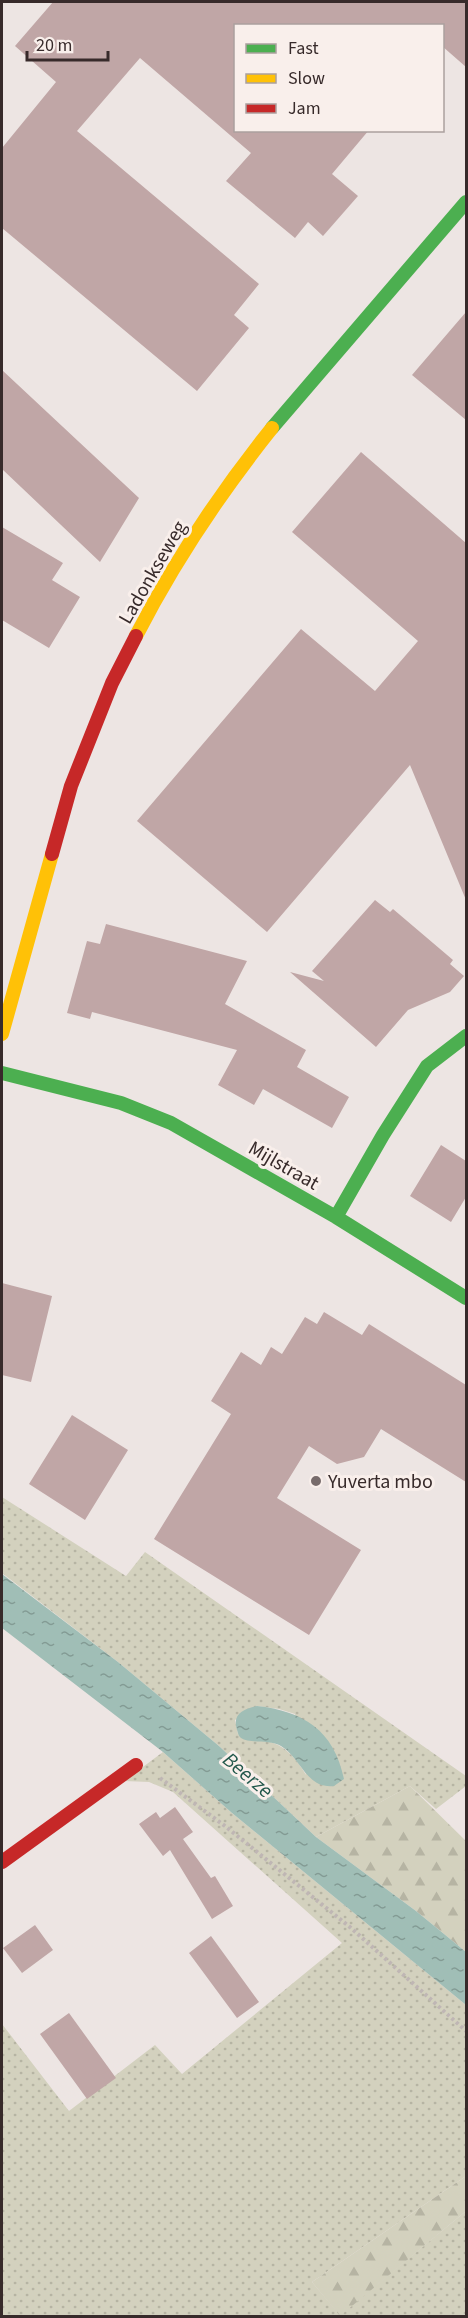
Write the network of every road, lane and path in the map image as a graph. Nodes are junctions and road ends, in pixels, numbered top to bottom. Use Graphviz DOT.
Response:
graph roads {
  1 [pos="466,202"];
  2 [pos="2,1034"];
  3 [pos="466,1036"];
  4 [pos="2,1072"];
  5 [pos="336,1217"];
  6 [pos="466,1298"];
  7 [pos="136,1765"];
  8 [pos="2,1862"];
  9 [pos="466,2031"];
  1 -- 2 [label="street, Ladonkseweg"];
  3 -- 5 [label="street"];
  4 -- 5 [label="street, Mijlstraat"];
  5 -- 6 [label="street, Mijlstraat"];
  7 -- 8 [label="street"];
  7 -- 9 [label="path"];
}
